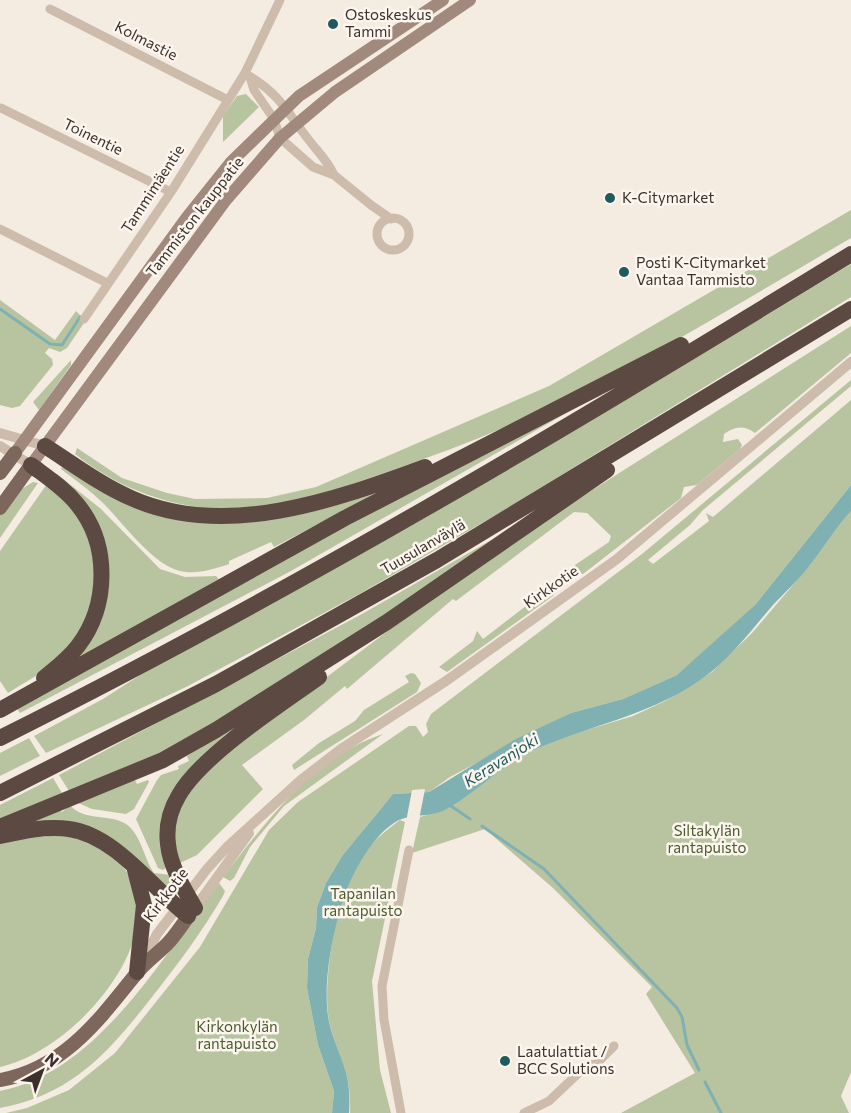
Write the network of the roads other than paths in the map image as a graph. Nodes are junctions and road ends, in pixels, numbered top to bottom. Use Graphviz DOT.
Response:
graph roads {
  1 [pos="279,0"];
  2 [pos="443,0"];
  3 [pos="470,0"];
  4 [pos="50,9"];
  5 [pos="248,75"];
  6 [pos="228,100"];
  7 [pos="287,106"];
  8 [pos="1,108"];
  9 [pos="274,119"];
  10 [pos="297,122"];
  11 [pos="280,138"];
  12 [pos="334,175"];
  13 [pos="171,192"];
  14 [pos="370,206"];
  15 [pos="391,219"];
  16 [pos="0,229"];
  17 [pos="378,230"];
  18 [pos="851,255"];
  19 [pos="107,283"];
  20 [pos="851,309"];
  21 [pos="751,316"];
  22 [pos="84,319"];
  23 [pos="851,362"];
  24 [pos="660,425"];
  25 [pos="0,433"];
  26 [pos="26,439"];
  27 [pos="0,446"];
  28 [pos="45,446"];
  29 [pos="485,446"];
  30 [pos="15,453"];
  31 [pos="31,465"];
  32 [pos="0,473"];
  33 [pos="0,508"];
  34 [pos="387,622"];
  35 [pos="17,701"];
  36 [pos="0,710"];
  37 [pos="0,738"];
  38 [pos="0,793"];
  39 [pos="257,821"];
  40 [pos="0,826"];
  41 [pos="0,836"];
  42 [pos="409,850"];
  43 [pos="135,869"];
  44 [pos="186,906"];
  45 [pos="137,972"];
  46 [pos="614,1046"];
  47 [pos="0,1080"];
  48 [pos="401,1113"];
  49 [pos="524,1113"];
  1 -- 5 [label="street, Tammimäentie"];
  2 -- 7 [label="main road, Tammiston kauppatie"];
  3 -- 10 [label="main road, Tammiston kauppatie"];
  4 -- 6 [label="street, Kolmastie"];
  5 -- 6 [label="street, Tammimäentie"];
  5 -- 7 [label="street"];
  5 -- 9 [label="street"];
  6 -- 13 [label="street, Tammimäentie"];
  7 -- 9 [label="main road, Tammiston kauppatie"];
  7 -- 10 [label="street"];
  8 -- 13 [label="street, Toinentie"];
  9 -- 11 [label="street"];
  9 -- 26 [label="main road, Tammiston kauppatie"];
  10 -- 11 [label="main road, Tammiston kauppatie"];
  10 -- 12 [label="street"];
  11 -- 12 [label="street"];
  11 -- 28 [label="main road, Tammiston kauppatie"];
  12 -- 14 [label="street"];
  13 -- 19 [label="street, Tammimäentie"];
  14 -- 15 [label="street"];
  14 -- 17 [label="street"];
  15 -- 17 [label="street"];
  15 -- 17 [label="street"];
  16 -- 19 [label="street"];
  18 -- 21 [label="highway"];
  19 -- 22 [label="street, Tammimäentie"];
  20 -- 24 [label="highway, Tuusulanväylä"];
  21 -- 29 [label="highway"];
  21 -- 37 [label="highway"];
  23 -- 39 [label="street, Kirkkotie"];
  24 -- 34 [label="highway"];
  24 -- 38 [label="highway, Tuusulanväylä"];
  25 -- 26 [label="street"];
  26 -- 28 [label="street"];
  26 -- 30 [label="main road, Tammiston kauppatie"];
  27 -- 30 [label="street"];
  28 -- 29 [label="highway"];
  28 -- 31 [label="main road, Tammiston kauppatie"];
  29 -- 35 [label="highway"];
  30 -- 31 [label="street"];
  30 -- 32 [label="main road, Tammiston kauppatie"];
  31 -- 33 [label="main road, Tammiston kauppatie"];
  31 -- 35 [label="highway"];
  34 -- 40 [label="highway"];
  34 -- 44 [label="highway"];
  35 -- 36 [label="highway"];
  39 -- 44 [label="street, Kirkkotie"];
  39 -- 44 [label="street, Kirkkotie"];
  41 -- 43 [label="highway"];
  42 -- 48 [label="street"];
  43 -- 44 [label="highway"];
  43 -- 45 [label="highway"];
  44 -- 45 [label="main road, Kirkkotie"];
  45 -- 47 [label="main road, Kirkkotie"];
  46 -- 49 [label="street"];
}
